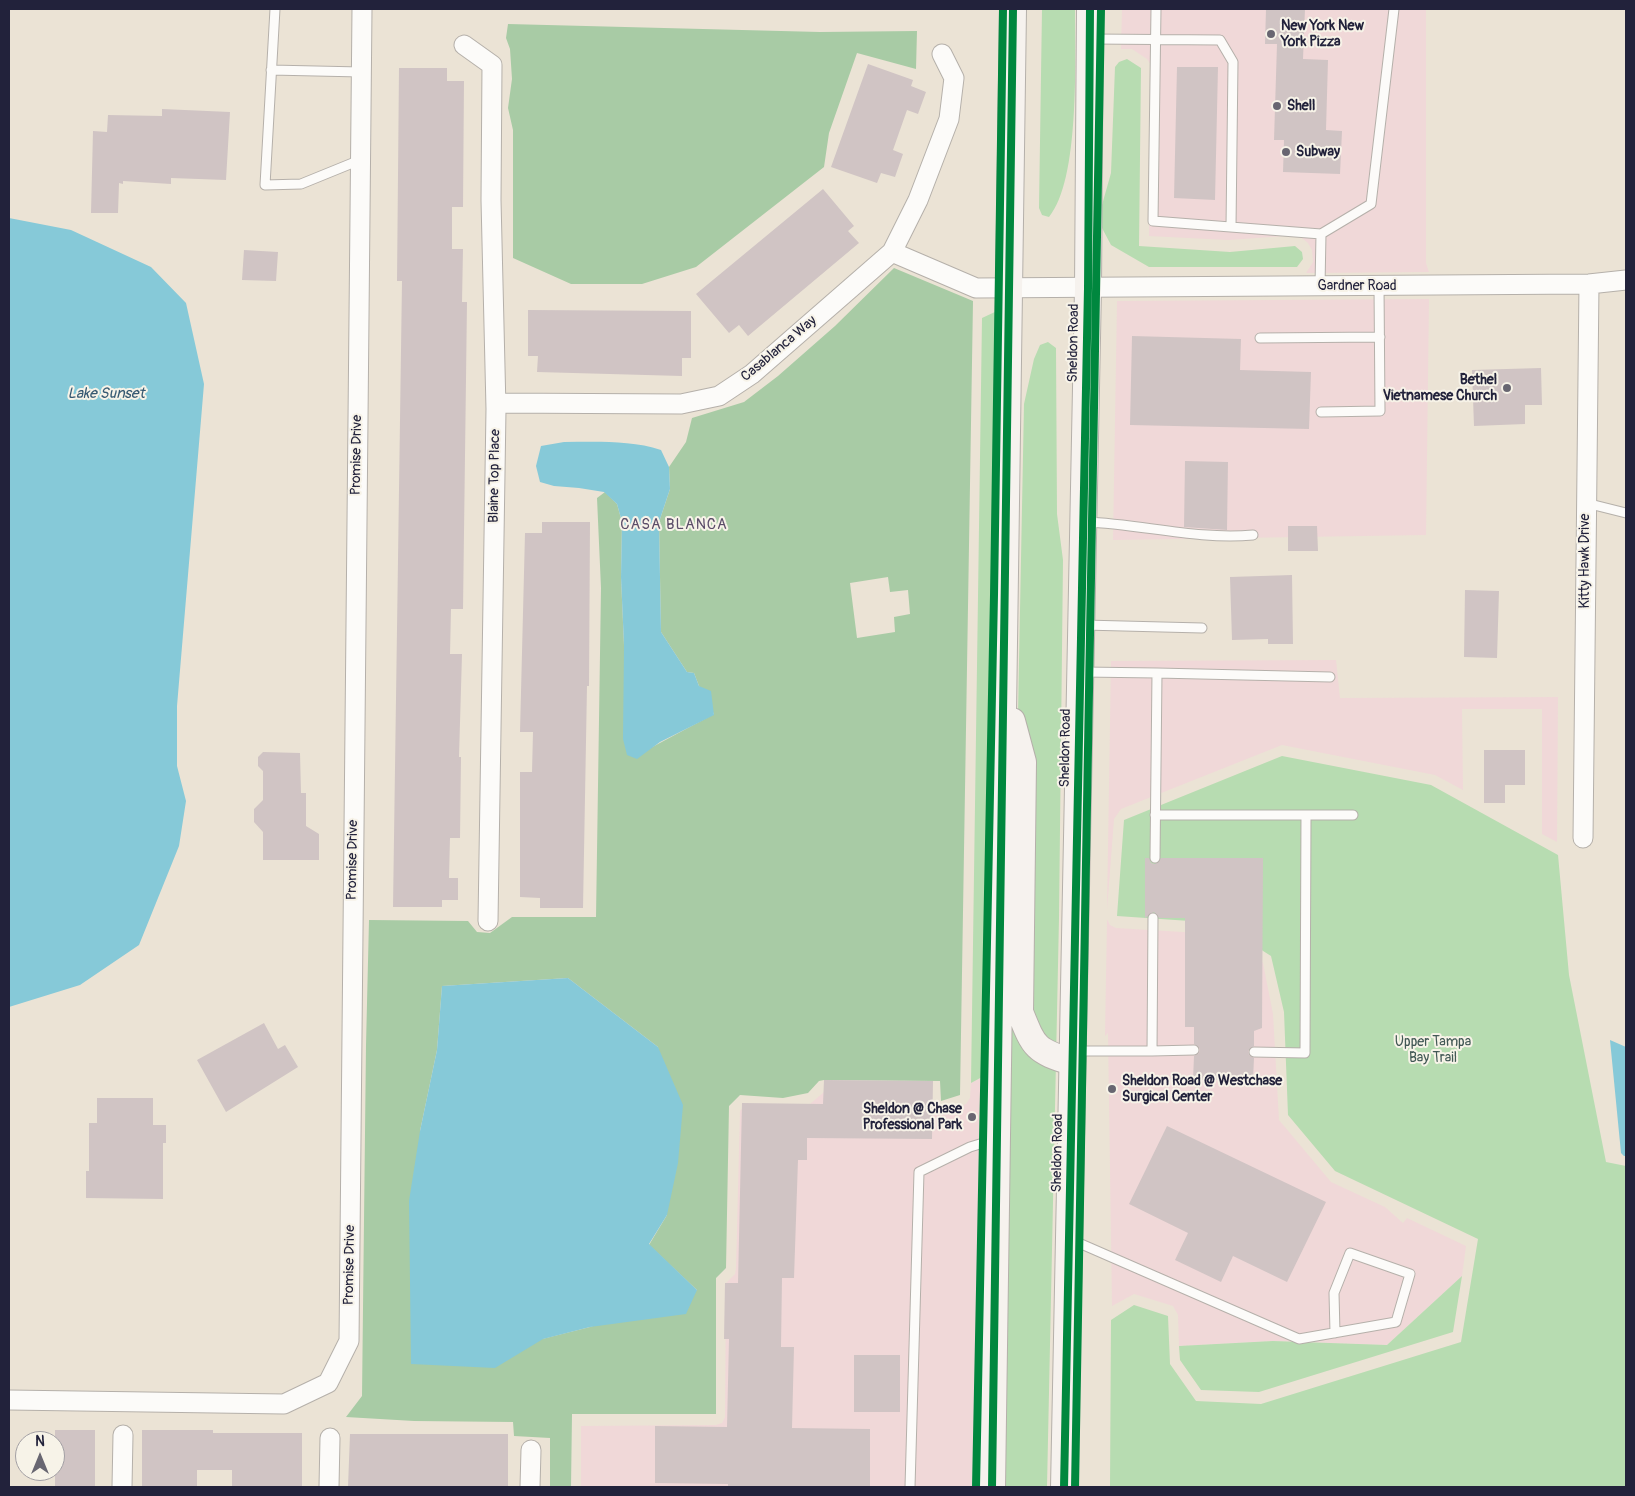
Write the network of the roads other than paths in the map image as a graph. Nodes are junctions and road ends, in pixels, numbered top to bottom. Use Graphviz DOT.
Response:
graph roads {
  1 [pos="275,9"];
  2 [pos="362,9"];
  3 [pos="1013,9"];
  4 [pos="1090,9"];
  5 [pos="1156,9"];
  6 [pos="1394,9"];
  7 [pos="1090,39"];
  8 [pos="1156,39"];
  9 [pos="464,45"];
  10 [pos="942,54"];
  11 [pos="272,70"];
  12 [pos="361,72"];
  13 [pos="360,160"];
  14 [pos="1231,227"];
  15 [pos="1321,234"];
  16 [pos="892,252"];
  17 [pos="1626,280"];
  18 [pos="1588,284"];
  19 [pos="1320,286"];
  20 [pos="1379,286"];
  21 [pos="1088,288"];
  22 [pos="1010,289"];
  23 [pos="1380,337"];
  24 [pos="1260,338"];
  25 [pos="496,403"];
  26 [pos="1321,412"];
  27 [pos="1586,503"];
  28 [pos="1626,513"];
  29 [pos="1083,522"];
  30 [pos="1253,534"];
  31 [pos="1081,625"];
  32 [pos="1202,628"];
  33 [pos="1080,672"];
  34 [pos="1157,672"];
  35 [pos="1330,677"];
  36 [pos="1004,694"];
  37 [pos="1155,815"];
  38 [pos="1306,815"];
  39 [pos="1354,815"];
  40 [pos="1583,838"];
  41 [pos="1155,858"];
  42 [pos="1153,918"];
  43 [pos="488,922"];
  44 [pos="1194,1050"];
  45 [pos="1152,1051"];
  46 [pos="1254,1052"];
  47 [pos="1072,1056"];
  48 [pos="998,1138"];
  49 [pos="1068,1238"];
  50 [pos="1334,1333"];
  51 [pos="9,1400"];
  52 [pos="123,1435"];
  53 [pos="330,1438"];
  54 [pos="531,1450"];
  55 [pos="122,1487"];
  56 [pos="329,1487"];
  57 [pos="530,1487"];
  58 [pos="910,1487"];
  59 [pos="992,1487"];
  60 [pos="1064,1487"];
  1 -- 11 [label="lane"];
  2 -- 12 [label="street, Promise Drive"];
  3 -- 22 [label="main road"];
  4 -- 7 [label="main road, Sheldon Road"];
  5 -- 8 [label="lane"];
  6 -- 15 [label="lane"];
  7 -- 8 [label="lane"];
  7 -- 21 [label="main road, Sheldon Road"];
  8 -- 14 [label="lane"];
  8 -- 14 [label="lane"];
  9 -- 25 [label="street, Blaine Top Place"];
  10 -- 16 [label="street, Casablanca Way"];
  11 -- 12 [label="lane"];
  11 -- 13 [label="lane"];
  12 -- 13 [label="street, Promise Drive"];
  13 -- 51 [label="street, Promise Drive"];
  14 -- 15 [label="lane"];
  15 -- 19 [label="lane"];
  16 -- 22 [label="street"];
  16 -- 25 [label="street, Casablanca Way"];
  17 -- 18 [label="street, Gardner Road"];
  18 -- 20 [label="street, Gardner Road"];
  18 -- 27 [label="street, Kitty Hawk Drive"];
  19 -- 20 [label="street, Gardner Road"];
  19 -- 21 [label="street, Gardner Road"];
  20 -- 23 [label="lane"];
  21 -- 22 [label="street"];
  21 -- 29 [label="main road, Sheldon Road"];
  22 -- 36 [label="main road"];
  23 -- 24 [label="lane"];
  23 -- 26 [label="lane"];
  25 -- 43 [label="street, Blaine Top Place"];
  27 -- 28 [label="lane"];
  27 -- 40 [label="street, Kitty Hawk Drive"];
  29 -- 30 [label="lane"];
  29 -- 31 [label="main road, Sheldon Road"];
  31 -- 32 [label="lane"];
  31 -- 33 [label="main road, Sheldon Road"];
  33 -- 34 [label="lane"];
  33 -- 47 [label="main road, Sheldon Road"];
  34 -- 35 [label="lane"];
  34 -- 37 [label="lane"];
  36 -- 47 [label="main road"];
  36 -- 48 [label="main road"];
  37 -- 38 [label="lane"];
  37 -- 41 [label="lane"];
  38 -- 39 [label="lane"];
  38 -- 46 [label="lane"];
  42 -- 45 [label="lane"];
  44 -- 45 [label="lane"];
  45 -- 47 [label="lane"];
  47 -- 49 [label="main road, Sheldon Road"];
  48 -- 58 [label="lane"];
  48 -- 59 [label="main road"];
  49 -- 50 [label="lane"];
  49 -- 60 [label="main road, Sheldon Road"];
  50 -- 50 [label="lane"];
  52 -- 55 [label="street"];
  53 -- 56 [label="street"];
  54 -- 57 [label="street"];
}
